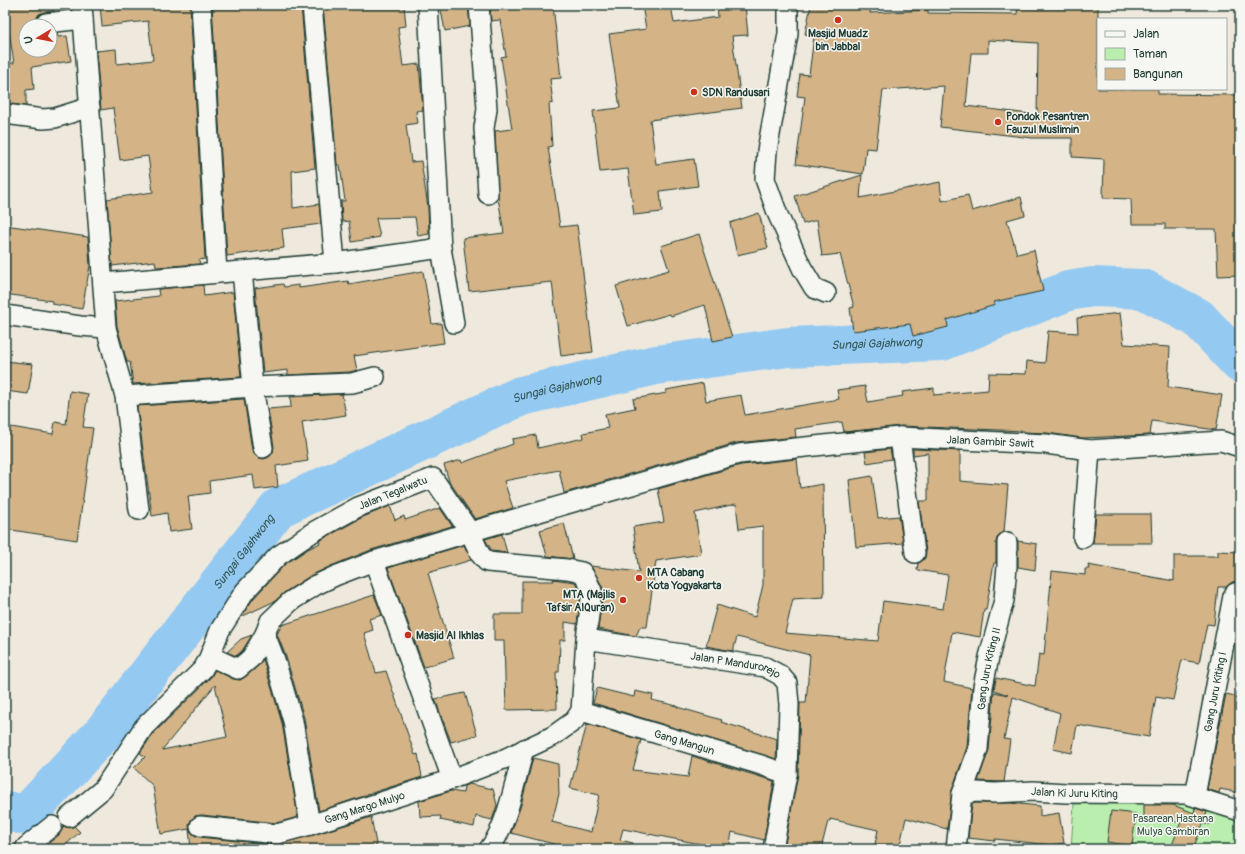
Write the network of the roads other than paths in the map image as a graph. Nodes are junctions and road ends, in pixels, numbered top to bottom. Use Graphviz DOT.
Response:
graph roads {
  1 [pos="201,5"];
  2 [pos="312,5"];
  3 [pos="428,5"];
  4 [pos="479,5"];
  5 [pos="788,5"];
  6 [pos="82,12"];
  7 [pos="58,20"];
  8 [pos="90,107"];
  9 [pos="5,114"];
  10 [pos="488,194"];
  11 [pos="441,248"];
  12 [pos="335,263"];
  13 [pos="242,271"];
  14 [pos="217,273"];
  15 [pos="103,282"];
  16 [pos="826,293"];
  17 [pos="5,315"];
  18 [pos="454,323"];
  19 [pos="106,328"];
  20 [pos="375,377"];
  21 [pos="253,387"];
  22 [pos="125,396"];
  23 [pos="900,437"];
  24 [pos="1240,447"];
  25 [pos="263,448"];
  26 [pos="1090,450"];
  27 [pos="139,510"];
  28 [pos="470,532"];
  29 [pos="1083,538"];
  30 [pos="1007,542"];
  31 [pos="915,553"];
  32 [pos="374,561"];
  33 [pos="1239,592"];
  34 [pos="266,634"];
  35 [pos="586,639"];
  36 [pos="208,660"];
  37 [pos="581,712"];
  38 [pos="524,749"];
  39 [pos="787,774"];
  40 [pos="452,779"];
  41 [pos="962,794"];
  42 [pos="1195,796"];
  43 [pos="1240,811"];
  44 [pos="70,817"];
  45 [pos="310,825"];
  46 [pos="52,826"];
  47 [pos="200,826"];
  48 [pos="276,842"];
  49 [pos="25,849"];
  50 [pos="489,849"];
  51 [pos="773,849"];
  52 [pos="956,849"];
  1 -- 14 [label="street"];
  2 -- 12 [label="street"];
  3 -- 11 [label="street"];
  4 -- 10 [label="street"];
  5 -- 16 [label="street"];
  6 -- 7 [label="street"];
  6 -- 8 [label="street"];
  8 -- 9 [label="street"];
  8 -- 15 [label="street"];
  11 -- 12 [label="street"];
  11 -- 18 [label="street"];
  12 -- 13 [label="street"];
  13 -- 14 [label="street"];
  13 -- 21 [label="street"];
  14 -- 15 [label="street"];
  15 -- 19 [label="street"];
  17 -- 19 [label="street"];
  19 -- 22 [label="street"];
  20 -- 21 [label="street"];
  21 -- 22 [label="street"];
  21 -- 25 [label="street"];
  22 -- 27 [label="street"];
  23 -- 26 [label="street, Jalan Gambir Sawit"];
  23 -- 28 [label="street, Jalan Gambir Sawit"];
  23 -- 31 [label="street"];
  24 -- 26 [label="street, Jalan Gambir Sawit"];
  26 -- 29 [label="street"];
  28 -- 32 [label="street, Jalan Gambir Sawit"];
  28 -- 35 [label="street, Jalan Tegalwatu"];
  28 -- 36 [label="street, Jalan Tegalwatu"];
  30 -- 41 [label="street, Gang Juru Kiting II"];
  32 -- 34 [label="street, Jalan Gambir Sawit"];
  32 -- 40 [label="street"];
  33 -- 42 [label="street, Gang Juru Kiting I"];
  34 -- 36 [label="street, Jalan Gambir Sawit"];
  34 -- 45 [label="street"];
  35 -- 37 [label="street, Jalan Tegalwatu"];
  35 -- 39 [label="street, Jalan P Mandurorejo"];
  36 -- 44 [label="street"];
  37 -- 38 [label="street"];
  37 -- 39 [label="street, Gang Mangun"];
  38 -- 40 [label="street, Gang Margo Mulyo"];
  38 -- 50 [label="street"];
  39 -- 51 [label="street, Jalan P Mandurorejo"];
  40 -- 45 [label="street, Gang Margo Mulyo"];
  41 -- 42 [label="street, Jalan Ki Juru Kiting"];
  41 -- 52 [label="street"];
  42 -- 43 [label="street, Jalan Ki Juru Kiting"];
  45 -- 48 [label="street, Gang Margo Mulyo"];
  46 -- 49 [label="street"];
  47 -- 48 [label="street, Gang Margo Mulyo"];
}
